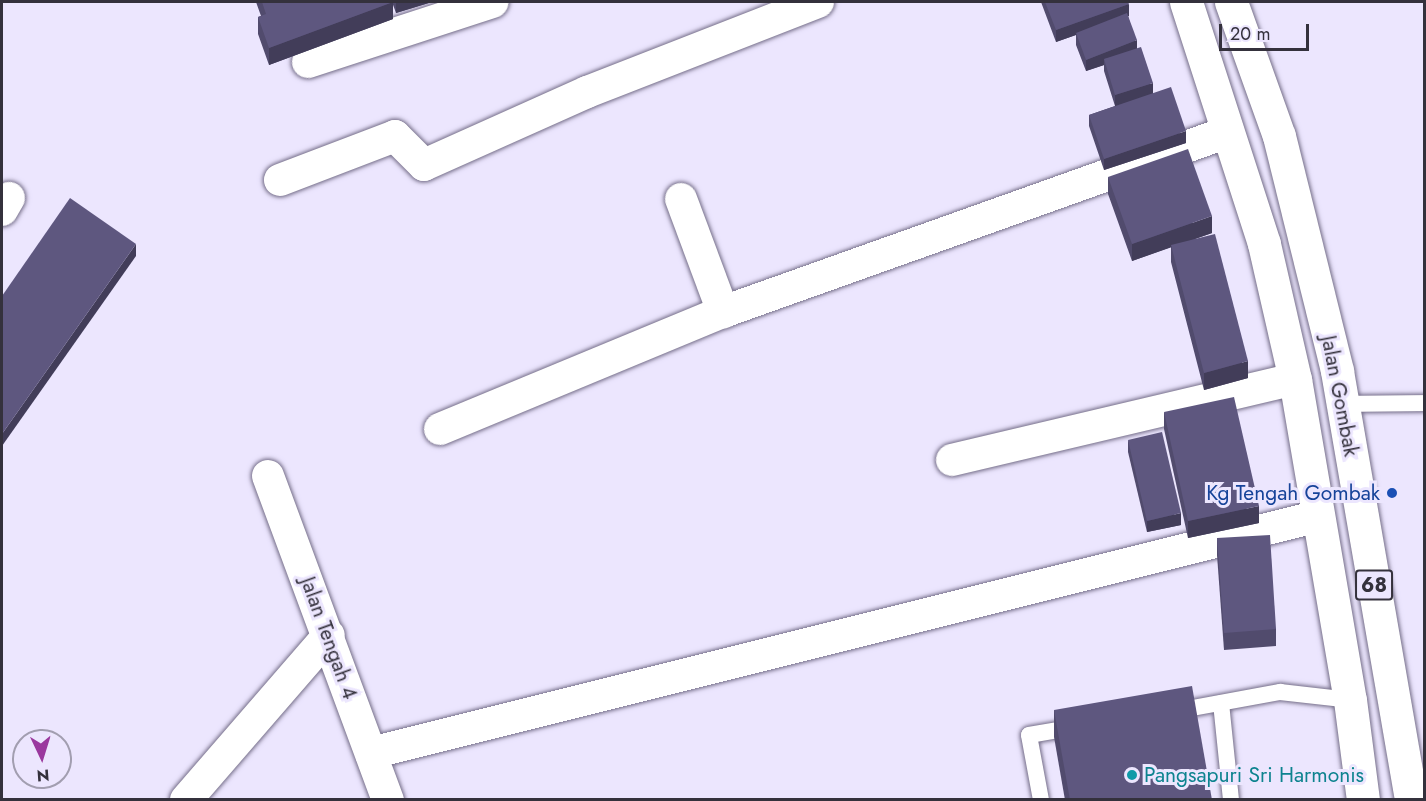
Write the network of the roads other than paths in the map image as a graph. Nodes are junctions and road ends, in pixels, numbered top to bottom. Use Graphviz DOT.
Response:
graph roads {
  1 [pos="493,2"];
  2 [pos="818,2"];
  3 [pos="1185,2"];
  4 [pos="1231,2"];
  5 [pos="308,62"];
  6 [pos="1228,132"];
  7 [pos="280,180"];
  8 [pos="681,199"];
  9 [pos="723,312"];
  10 [pos="1295,379"];
  11 [pos="1425,403"];
  12 [pos="1343,404"];
  13 [pos="440,429"];
  14 [pos="952,460"];
  15 [pos="268,476"];
  16 [pos="1319,516"];
  17 [pos="329,635"];
  18 [pos="1350,700"];
  19 [pos="1221,703"];
  20 [pos="1164,712"];
  21 [pos="1097,724"];
  22 [pos="371,753"];
  23 [pos="186,800"];
  24 [pos="388,800"];
  25 [pos="1041,800"];
  26 [pos="1232,800"];
  27 [pos="1363,800"];
  28 [pos="1411,800"];
  1 -- 5 [label="street"];
  2 -- 7 [label="street"];
  3 -- 6 [label="main road, Jalan Gombak / 68"];
  4 -- 12 [label="main road, Jalan Gombak / 68"];
  6 -- 9 [label="street"];
  6 -- 10 [label="main road, Jalan Gombak / 68"];
  8 -- 9 [label="street"];
  9 -- 13 [label="street"];
  10 -- 14 [label="street"];
  10 -- 16 [label="main road, Jalan Gombak / 68"];
  11 -- 12 [label="lane"];
  12 -- 28 [label="main road, Jalan Gombak / 68"];
  15 -- 17 [label="street, Jalan Tengah 4"];
  16 -- 18 [label="main road, Jalan Gombak / 68"];
  16 -- 22 [label="street"];
  17 -- 22 [label="street, Jalan Tengah 4"];
  17 -- 23 [label="street"];
  18 -- 19 [label="lane"];
  18 -- 27 [label="main road, Jalan Gombak / 68"];
  19 -- 20 [label="lane"];
  19 -- 26 [label="lane"];
  21 -- 25 [label="lane"];
  22 -- 24 [label="street, Jalan Tengah 4"];
}
